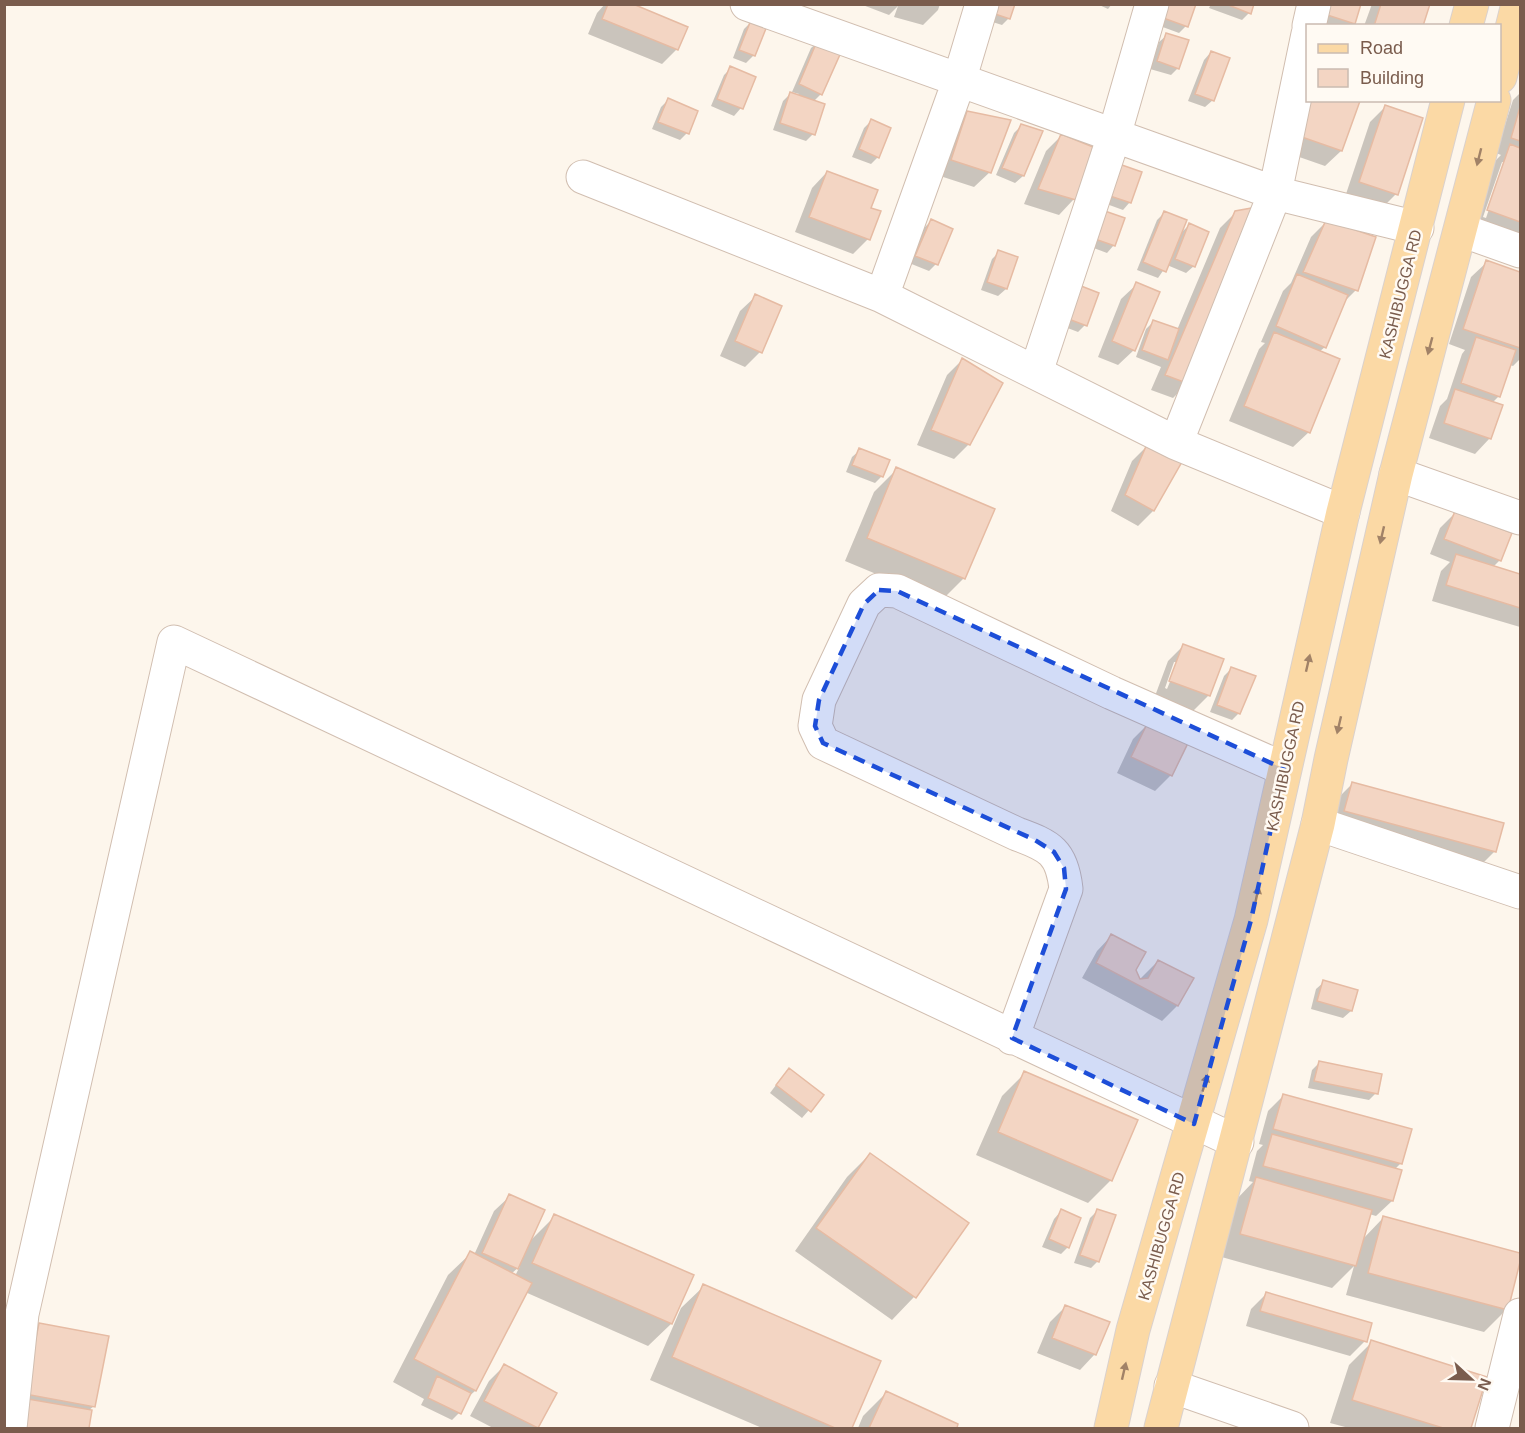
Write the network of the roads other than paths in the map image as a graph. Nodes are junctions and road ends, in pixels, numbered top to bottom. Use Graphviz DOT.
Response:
graph roads {
  1 [pos="747,4"];
  2 [pos="982,4"];
  3 [pos="1152,4"];
  4 [pos="1314,4"];
  5 [pos="1472,4"];
  6 [pos="1518,4"];
  7 [pos="1309,24"];
  8 [pos="1467,24"];
  9 [pos="1306,44"];
  10 [pos="1501,73"];
  11 [pos="959,81"];
  12 [pos="1448,102"];
  13 [pos="1493,102"];
  14 [pos="1114,136"];
  15 [pos="583,177"];
  16 [pos="1275,193"];
  17 [pos="1417,228"];
  18 [pos="1461,230"];
  19 [pos="1521,251"];
  20 [pos="882,296"];
  21 [pos="1036,372"];
  22 [pos="1176,443"];
  23 [pos="1396,474"];
  24 [pos="1343,512"];
  25 [pos="1521,518"];
  26 [pos="1284,769"];
  27 [pos="1318,824"];
  28 [pos="1521,892"];
  29 [pos="1012,1038"];
  30 [pos="1194,1124"];
  31 [pos="1236,1142"];
  32 [pos="1521,1315"];
  33 [pos="10,1353"];
  34 [pos="1171,1386"];
  35 [pos="10,1428"];
  36 [pos="1111,1428"];
  37 [pos="1161,1428"];
  38 [pos="1292,1428"];
  39 [pos="1491,1428"];
  1 -- 11 [label="street"];
  2 -- 11 [label="street"];
  3 -- 14 [label="street"];
  4 -- 7 [label="street"];
  5 -- 8 [label="main road"];
  6 -- 10 [label="main road"];
  9 -- 16 [label="street"];
  11 -- 14 [label="street"];
  11 -- 20 [label="street"];
  12 -- 17 [label="main road, KASHIBUGGA RD"];
  13 -- 18 [label="main road, one-way"];
  14 -- 16 [label="street"];
  14 -- 21 [label="street"];
  15 -- 20 [label="street"];
  16 -- 17 [label="street"];
  16 -- 22 [label="street"];
  17 -- 24 [label="main road, KASHIBUGGA RD"];
  18 -- 19 [label="street"];
  18 -- 23 [label="main road, one-way"];
  20 -- 21 [label="street"];
  21 -- 22 [label="street"];
  22 -- 24 [label="street"];
  23 -- 25 [label="street"];
  23 -- 27 [label="main road, one-way"];
  26 -- 24 [label="main road, KASHIBUGGA RD, one-way"];
  26 -- 29 [label="street"];
  30 -- 26 [label="main road, KASHIBUGGA RD, one-way"];
  27 -- 28 [label="street"];
  27 -- 31 [label="main road"];
  29 -- 30 [label="street"];
  29 -- 33 [label="street"];
  30 -- 31 [label="street"];
  36 -- 30 [label="main road, KASHIBUGGA RD, one-way"];
  31 -- 34 [label="main road"];
  32 -- 39 [label="street"];
  33 -- 35 [label="street"];
  34 -- 37 [label="main road"];
  34 -- 38 [label="street"];
}
